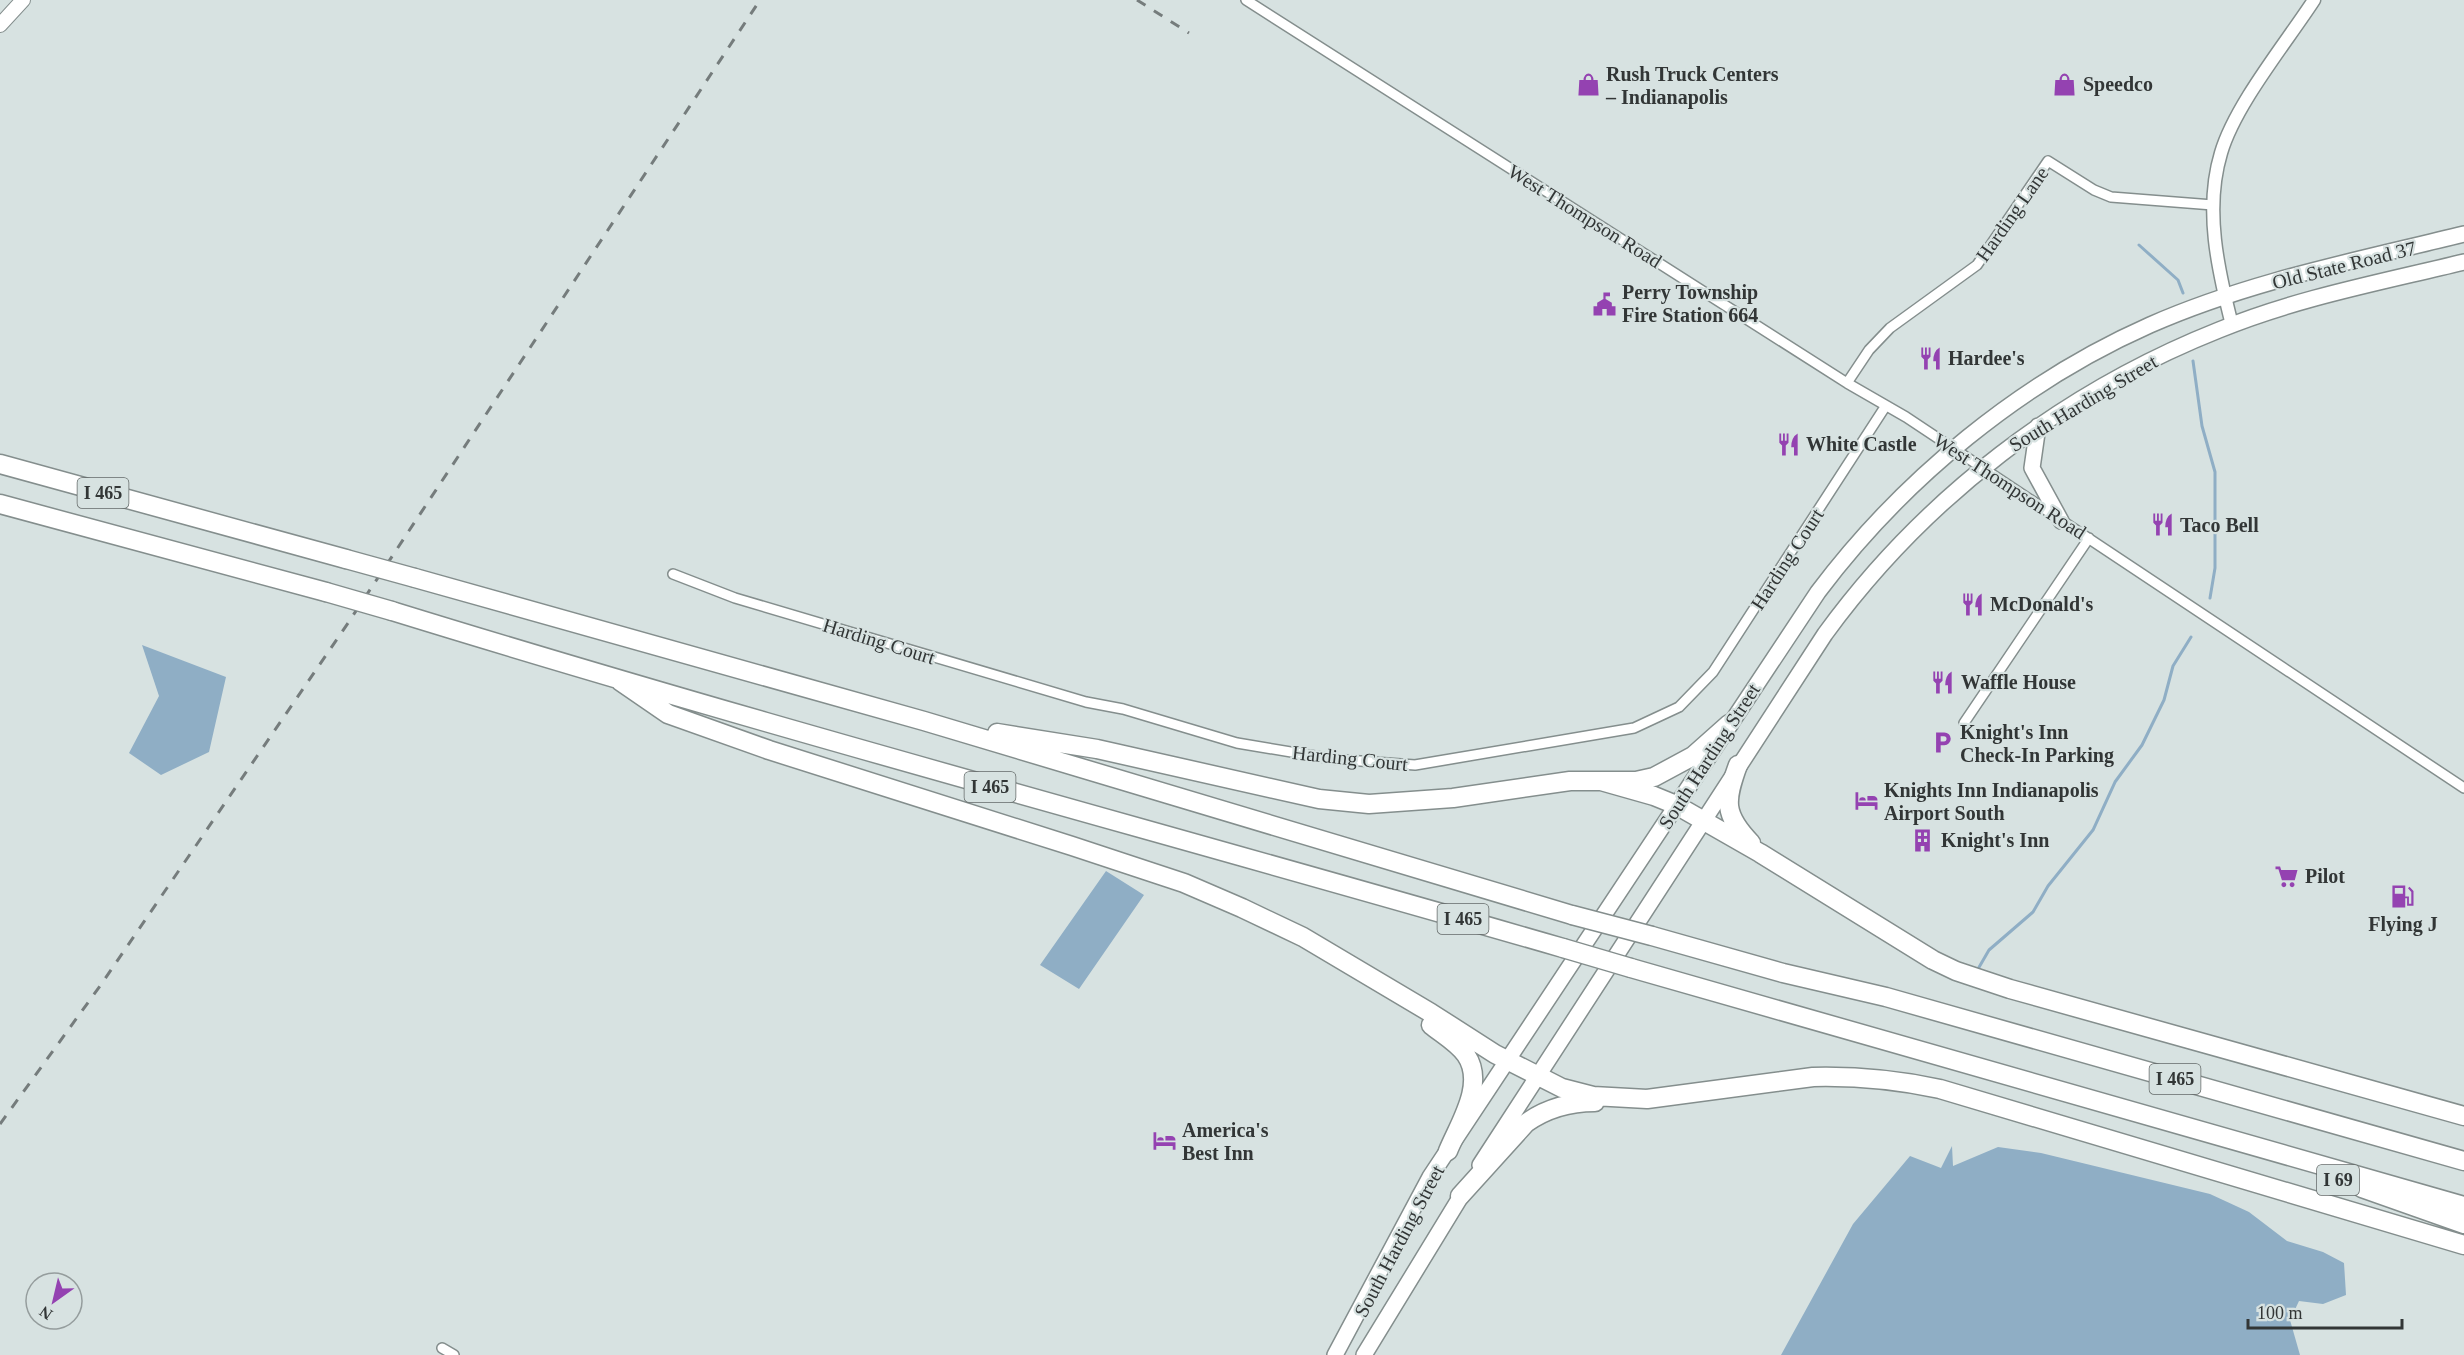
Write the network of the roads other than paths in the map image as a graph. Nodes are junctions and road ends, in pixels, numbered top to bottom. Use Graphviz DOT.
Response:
graph roads {
  1 [pos="23,0"];
  2 [pos="1246,0"];
  3 [pos="2314,0"];
  4 [pos="0,25"];
  5 [pos="2213,205"];
  6 [pos="2464,234"];
  7 [pos="2464,262"];
  8 [pos="2225,297"];
  9 [pos="2232,325"];
  10 [pos="1847,382"];
  11 [pos="1886,407"];
  12 [pos="2038,426"];
  13 [pos="1953,450"];
  14 [pos="0,464"];
  15 [pos="1981,468"];
  16 [pos="0,504"];
  17 [pos="2061,521"];
  18 [pos="2089,538"];
  19 [pos="673,574"];
  20 [pos="620,681"];
  21 [pos="924,721"];
  22 [pos="1964,723"];
  23 [pos="1729,724"];
  24 [pos="1738,765"];
  25 [pos="1600,781"];
  26 [pos="2464,788"];
  27 [pos="1676,805"];
  28 [pos="1702,821"];
  29 [pos="1760,853"];
  30 [pos="1357,971"];
  31 [pos="1509,1061"];
  32 [pos="1538,1076"];
  33 [pos="1620,1098"];
  34 [pos="2464,1116"];
  35 [pos="2213,1135"];
  36 [pos="1448,1151"];
  37 [pos="2464,1161"];
  38 [pos="1460,1196"];
  39 [pos="2464,1206"];
  40 [pos="2464,1224"];
  41 [pos="2464,1245"];
  42 [pos="442,1348"];
  43 [pos="454,1355"];
  44 [pos="1335,1355"];
  45 [pos="1364,1355"];
  1 -- 4 [label="main road"];
  2 -- 10 [label="street, West Thompson Road"];
  3 -- 5 [label="street"];
  5 -- 8 [label="street"];
  5 -- 10 [label="street, Harding Lane"];
  6 -- 8 [label="main road, Old State Road 37"];
  7 -- 9 [label="main road, Old State Road 37"];
  8 -- 9 [label="street"];
  8 -- 13 [label="main road, South Harding Street"];
  9 -- 12 [label="main road, South Harding Street"];
  10 -- 11 [label="street, West Thompson Road"];
  11 -- 13 [label="street, West Thompson Road"];
  11 -- 19 [label="street, Harding Court"];
  12 -- 15 [label="main road, South Harding Street"];
  12 -- 17 [label="main road"];
  13 -- 15 [label="street, West Thompson Road"];
  13 -- 23 [label="main road, South Harding Street"];
  14 -- 21 [label="highway, I 465, bridge"];
  15 -- 17 [label="street, West Thompson Road"];
  15 -- 24 [label="main road, South Harding Street"];
  16 -- 20 [label="highway, I 465, bridge"];
  17 -- 18 [label="street, West Thompson Road"];
  18 -- 22 [label="street"];
  18 -- 26 [label="street, West Thompson Road"];
  20 -- 30 [label="highway"];
  20 -- 35 [label="highway, I 465, bridge"];
  21 -- 25 [label="highway"];
  21 -- 37 [label="highway, I 465, bridge"];
  23 -- 25 [label="highway"];
  23 -- 27 [label="main road, South Harding Street"];
  24 -- 28 [label="main road, South Harding Street"];
  24 -- 29 [label="highway"];
  25 -- 27 [label="highway"];
  27 -- 28 [label="highway"];
  27 -- 31 [label="main road, South Harding Street"];
  28 -- 29 [label="highway"];
  28 -- 32 [label="main road, South Harding Street"];
  29 -- 34 [label="highway"];
  30 -- 31 [label="highway"];
  30 -- 36 [label="highway"];
  31 -- 32 [label="highway"];
  31 -- 36 [label="main road, South Harding Street"];
  32 -- 33 [label="highway"];
  32 -- 38 [label="main road, South Harding Street"];
  33 -- 38 [label="highway"];
  33 -- 41 [label="highway"];
  35 -- 39 [label="highway, I 465"];
  35 -- 40 [label="highway, I 69"];
  36 -- 44 [label="main road, South Harding Street"];
  38 -- 45 [label="main road, South Harding Street"];
  42 -- 43 [label="street"];
}
